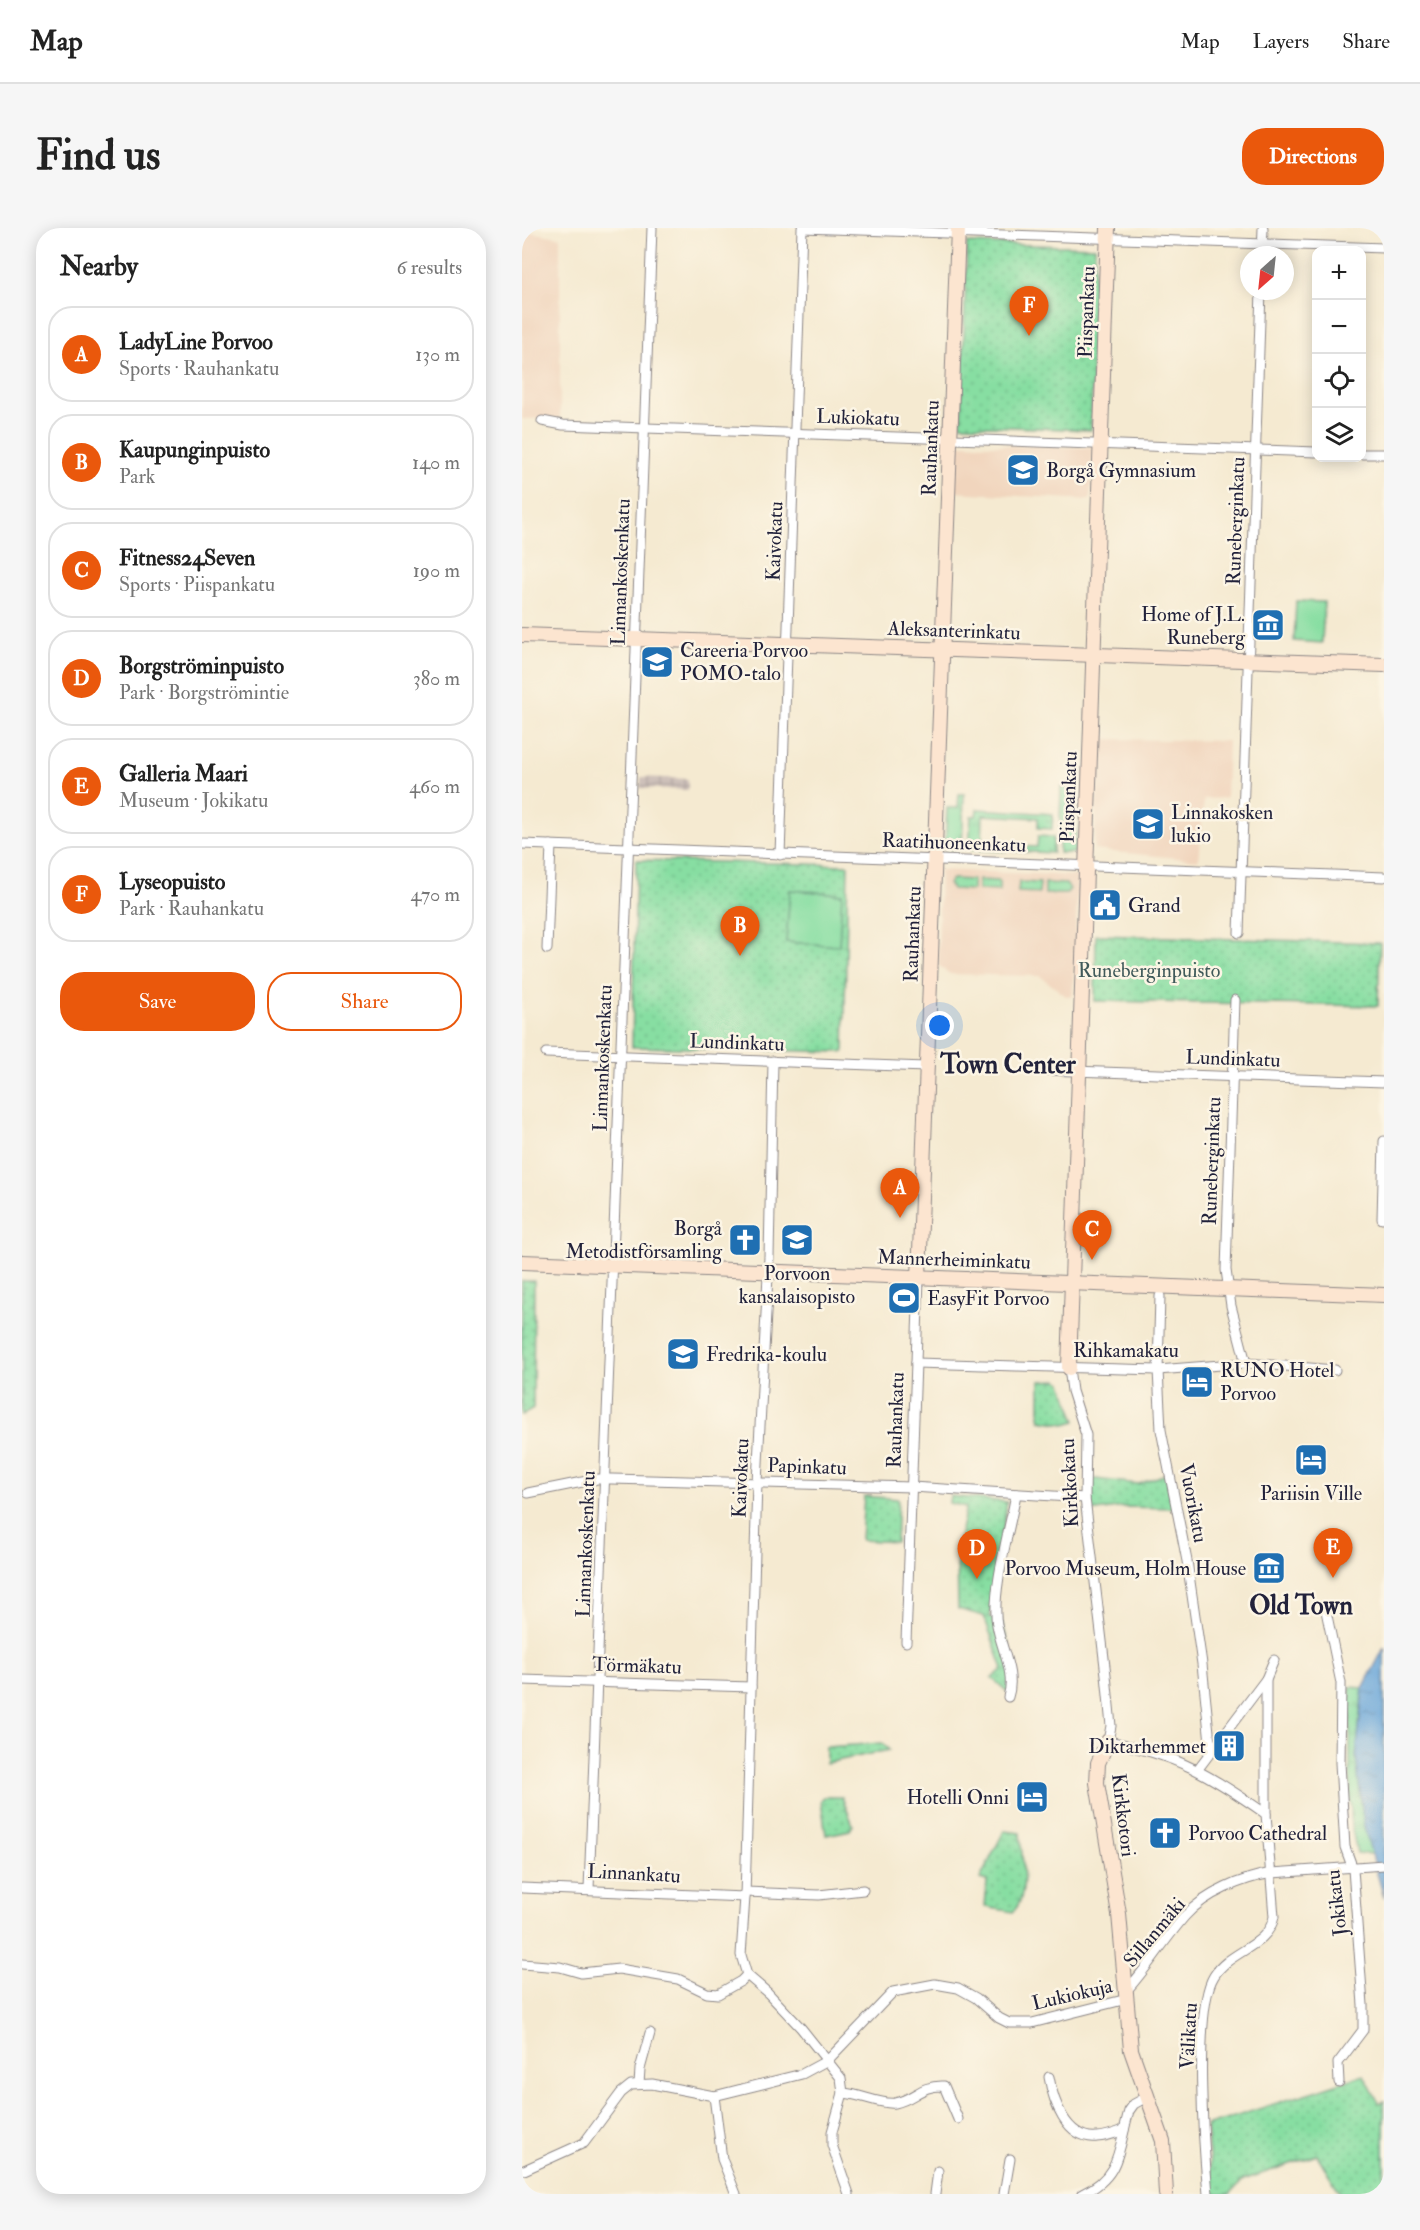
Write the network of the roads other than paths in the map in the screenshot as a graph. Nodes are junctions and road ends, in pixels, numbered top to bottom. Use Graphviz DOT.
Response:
graph roads {
  1 [pos="651,228"];
  2 [pos="802,228"];
  3 [pos="1263,228"];
  4 [pos="958,230"];
  5 [pos="1108,234"];
  6 [pos="1262,244"];
  7 [pos="1384,248"];
  8 [pos="1260,300"];
  9 [pos="542,421"];
  10 [pos="644,427"];
  11 [pos="796,433"];
  12 [pos="950,438"];
  13 [pos="1101,443"];
  14 [pos="1256,450"];
  15 [pos="1312,452"];
  16 [pos="1366,454"];
  17 [pos="1384,454"];
  18 [pos="522,634"];
  19 [pos="635,638"];
  20 [pos="788,644"];
  21 [pos="942,650"];
  22 [pos="1094,654"];
  23 [pos="1248,660"];
  24 [pos="1384,665"];
  25 [pos="522,844"];
  26 [pos="551,845"];
  27 [pos="628,849"];
  28 [pos="780,855"];
  29 [pos="934,860"];
  30 [pos="1085,864"];
  31 [pos="1241,871"];
  32 [pos="1384,877"];
  33 [pos="1239,933"];
  34 [pos="547,949"];
  35 [pos="1235,1000"];
  36 [pos="546,1053"];
  37 [pos="620,1055"];
  38 [pos="773,1061"];
  39 [pos="926,1067"];
  40 [pos="1045,1070"];
  41 [pos="1078,1071"];
  42 [pos="1231,1076"];
  43 [pos="1384,1082"];
  44 [pos="1384,1141"];
  45 [pos="1382,1219"];
  46 [pos="522,1262"];
  47 [pos="613,1266"];
  48 [pos="767,1271"];
  49 [pos="919,1278"];
  50 [pos="1073,1283"];
  51 [pos="1227,1287"];
  52 [pos="1384,1295"];
  53 [pos="1160,1296"];
  54 [pos="916,1363"];
  55 [pos="1246,1363"];
  56 [pos="1069,1368"];
  57 [pos="1158,1370"];
  58 [pos="1335,1370"];
  59 [pos="605,1479"];
  60 [pos="757,1482"];
  61 [pos="912,1487"];
  62 [pos="528,1493"];
  63 [pos="1016,1494"];
  64 [pos="1085,1498"];
  65 [pos="1325,1606"];
  66 [pos="906,1642"];
  67 [pos="1274,1660"];
  68 [pos="1266,1679"];
  69 [pos="522,1680"];
  70 [pos="598,1681"];
  71 [pos="751,1687"];
  72 [pos="1008,1697"];
  73 [pos="1108,1741"];
  74 [pos="1211,1752"];
  75 [pos="1198,1769"];
  76 [pos="1266,1814"];
  77 [pos="1379,1866"];
  78 [pos="1353,1869"];
  79 [pos="1272,1873"];
  80 [pos="522,1888"];
  81 [pos="589,1889"];
  82 [pos="863,1890"];
  83 [pos="745,1894"];
  84 [pos="522,1964"];
  85 [pos="747,1975"];
  86 [pos="1127,1995"];
  87 [pos="650,2033"];
  88 [pos="828,2060"];
  89 [pos="1049,2077"];
  90 [pos="1339,2082"];
  91 [pos="639,2084"];
  92 [pos="843,2094"];
  93 [pos="714,2096"];
  94 [pos="1147,2097"];
  95 [pos="958,2119"];
  96 [pos="1124,2130"];
  97 [pos="1010,2159"];
  98 [pos="522,2171"];
  99 [pos="938,2171"];
  100 [pos="736,2194"];
  101 [pos="849,2194"];
  102 [pos="935,2194"];
  103 [pos="1004,2194"];
  104 [pos="1082,2194"];
  105 [pos="1166,2194"];
  106 [pos="1208,2194"];
  1 -- 10 [label="street, Linnankoskenkatu"];
  2 -- 4 [label="street"];
  2 -- 11 [label="street, Kaivokatu"];
  3 -- 6 [label="street"];
  4 -- 5 [label="street"];
  4 -- 12 [label="main road, Rauhankatu"];
  5 -- 6 [label="street"];
  5 -- 13 [label="main road, Piispankatu"];
  6 -- 7 [label="street"];
  8 -- 14 [label="street, Runeberginkatu"];
  9 -- 10 [label="street, Lukiokatu"];
  10 -- 11 [label="street, Lukiokatu"];
  10 -- 19 [label="street, Linnankoskenkatu"];
  11 -- 12 [label="street, Lukiokatu"];
  11 -- 20 [label="street, Kaivokatu"];
  12 -- 13 [label="street, Lukiokatu"];
  12 -- 21 [label="main road, Rauhankatu"];
  13 -- 14 [label="street, Lukiokatu"];
  13 -- 22 [label="main road, Piispankatu"];
  14 -- 15 [label="street, Lukiokatu"];
  14 -- 23 [label="street, Runeberginkatu"];
  16 -- 17 [label="street"];
  18 -- 19 [label="main road, Aleksanterinkatu"];
  19 -- 20 [label="main road, Aleksanterinkatu"];
  19 -- 27 [label="street, Linnankoskenkatu"];
  20 -- 21 [label="main road, Aleksanterinkatu"];
  20 -- 28 [label="street, Kaivokatu"];
  21 -- 22 [label="main road, Aleksanterinkatu"];
  21 -- 29 [label="main road, Rauhankatu"];
  22 -- 23 [label="main road, Aleksanterinkatu"];
  22 -- 30 [label="main road, Piispankatu"];
  23 -- 24 [label="main road, Aleksanterinkatu"];
  23 -- 31 [label="street, Runeberginkatu"];
  25 -- 26 [label="street, Raatihuoneenkatu"];
  26 -- 27 [label="street, Raatihuoneenkatu"];
  26 -- 34 [label="street"];
  27 -- 28 [label="street, Raatihuoneenkatu"];
  27 -- 37 [label="street, Linnankoskenkatu"];
  28 -- 29 [label="street, Raatihuoneenkatu"];
  29 -- 30 [label="street, Raatihuoneenkatu"];
  29 -- 39 [label="main road, Rauhankatu"];
  30 -- 31 [label="street, Raatihuoneenkatu"];
  30 -- 41 [label="main road, Piispankatu"];
  31 -- 32 [label="street, Raatihuoneenkatu"];
  31 -- 33 [label="street, Runeberginkatu"];
  35 -- 42 [label="street, Runeberginkatu"];
  36 -- 37 [label="street, Lundinkatu"];
  37 -- 38 [label="street, Lundinkatu"];
  37 -- 47 [label="street, Linnankoskenkatu"];
  38 -- 39 [label="street, Lundinkatu"];
  38 -- 48 [label="street, Kaivokatu"];
  39 -- 49 [label="main road, Rauhankatu"];
  40 -- 41 [label="street, Lundinkatu"];
  41 -- 42 [label="street, Lundinkatu"];
  41 -- 50 [label="main road, Piispankatu"];
  42 -- 43 [label="street, Lundinkatu"];
  42 -- 51 [label="street, Runeberginkatu"];
  44 -- 45 [label="street"];
  46 -- 47 [label="main road, Mannerheiminkatu"];
  47 -- 48 [label="main road, Mannerheiminkatu"];
  47 -- 59 [label="street, Linnankoskenkatu"];
  48 -- 49 [label="main road, Mannerheiminkatu"];
  48 -- 60 [label="street, Kaivokatu"];
  49 -- 50 [label="main road, Mannerheiminkatu"];
  49 -- 54 [label="street, Rauhankatu"];
  50 -- 51 [label="main road, Mannerheiminkatu"];
  50 -- 56 [label="main road, Piispankatu"];
  51 -- 52 [label="main road, Mannerheiminkatu"];
  51 -- 55 [label="street"];
  53 -- 57 [label="street, Vuorikatu"];
  54 -- 56 [label="street, Rihkamakatu"];
  54 -- 61 [label="street, Rauhankatu"];
  55 -- 57 [label="street, Rihkamakatu"];
  55 -- 58 [label="street, Rihkamakatu"];
  56 -- 57 [label="street, Rihkamakatu"];
  56 -- 64 [label="street, Kirkkokatu"];
  57 -- 74 [label="street, Vuorikatu"];
  59 -- 60 [label="street, Papinkatu"];
  59 -- 62 [label="street, Papinkatu"];
  59 -- 70 [label="street, Linnankoskenkatu"];
  60 -- 61 [label="street, Papinkatu"];
  60 -- 71 [label="street, Kaivokatu"];
  61 -- 63 [label="street, Papinkatu"];
  61 -- 66 [label="street, Rauhankatu"];
  63 -- 64 [label="street, Papinkatu"];
  63 -- 72 [label="street"];
  64 -- 73 [label="street, Kirkkokatu"];
  65 -- 78 [label="street, Jokikatu"];
  67 -- 68 [label="street, Välikatu"];
  68 -- 74 [label="street"];
  68 -- 76 [label="street, Välikatu"];
  69 -- 70 [label="street, Törmäkatu"];
  70 -- 71 [label="street, Törmäkatu"];
  70 -- 81 [label="street, Linnankoskenkatu"];
  71 -- 83 [label="street, Kaivokatu"];
  73 -- 75 [label="street, Kirkkotori"];
  73 -- 86 [label="main road, Kirkkotori"];
  74 -- 75 [label="street"];
  75 -- 76 [label="street, Kirkkotori"];
  76 -- 79 [label="street, Välikatu"];
  77 -- 78 [label="street, Sillanmäki"];
  78 -- 79 [label="street, Sillanmäki"];
  78 -- 90 [label="street, Jokikatu"];
  79 -- 86 [label="street, Sillanmäki"];
  79 -- 106 [label="street, Välikatu"];
  80 -- 81 [label="street, Linnankatu"];
  81 -- 83 [label="street, Linnankatu"];
  82 -- 83 [label="street, Linnankatu"];
  83 -- 85 [label="street, Kaivokatu"];
  84 -- 85 [label="street"];
  85 -- 88 [label="street"];
  86 -- 88 [label="street, Lukiokuja"];
  86 -- 94 [label="main road, Kirkkotori"];
  87 -- 91 [label="street"];
  88 -- 92 [label="street"];
  88 -- 93 [label="street"];
  89 -- 96 [label="street"];
  91 -- 93 [label="street"];
  91 -- 98 [label="street"];
  92 -- 95 [label="street"];
  92 -- 101 [label="street"];
  93 -- 100 [label="street"];
  94 -- 96 [label="street"];
  94 -- 105 [label="main road, Kirkkotori"];
  96 -- 104 [label="street"];
  97 -- 103 [label="street"];
  99 -- 102 [label="street"];
}
